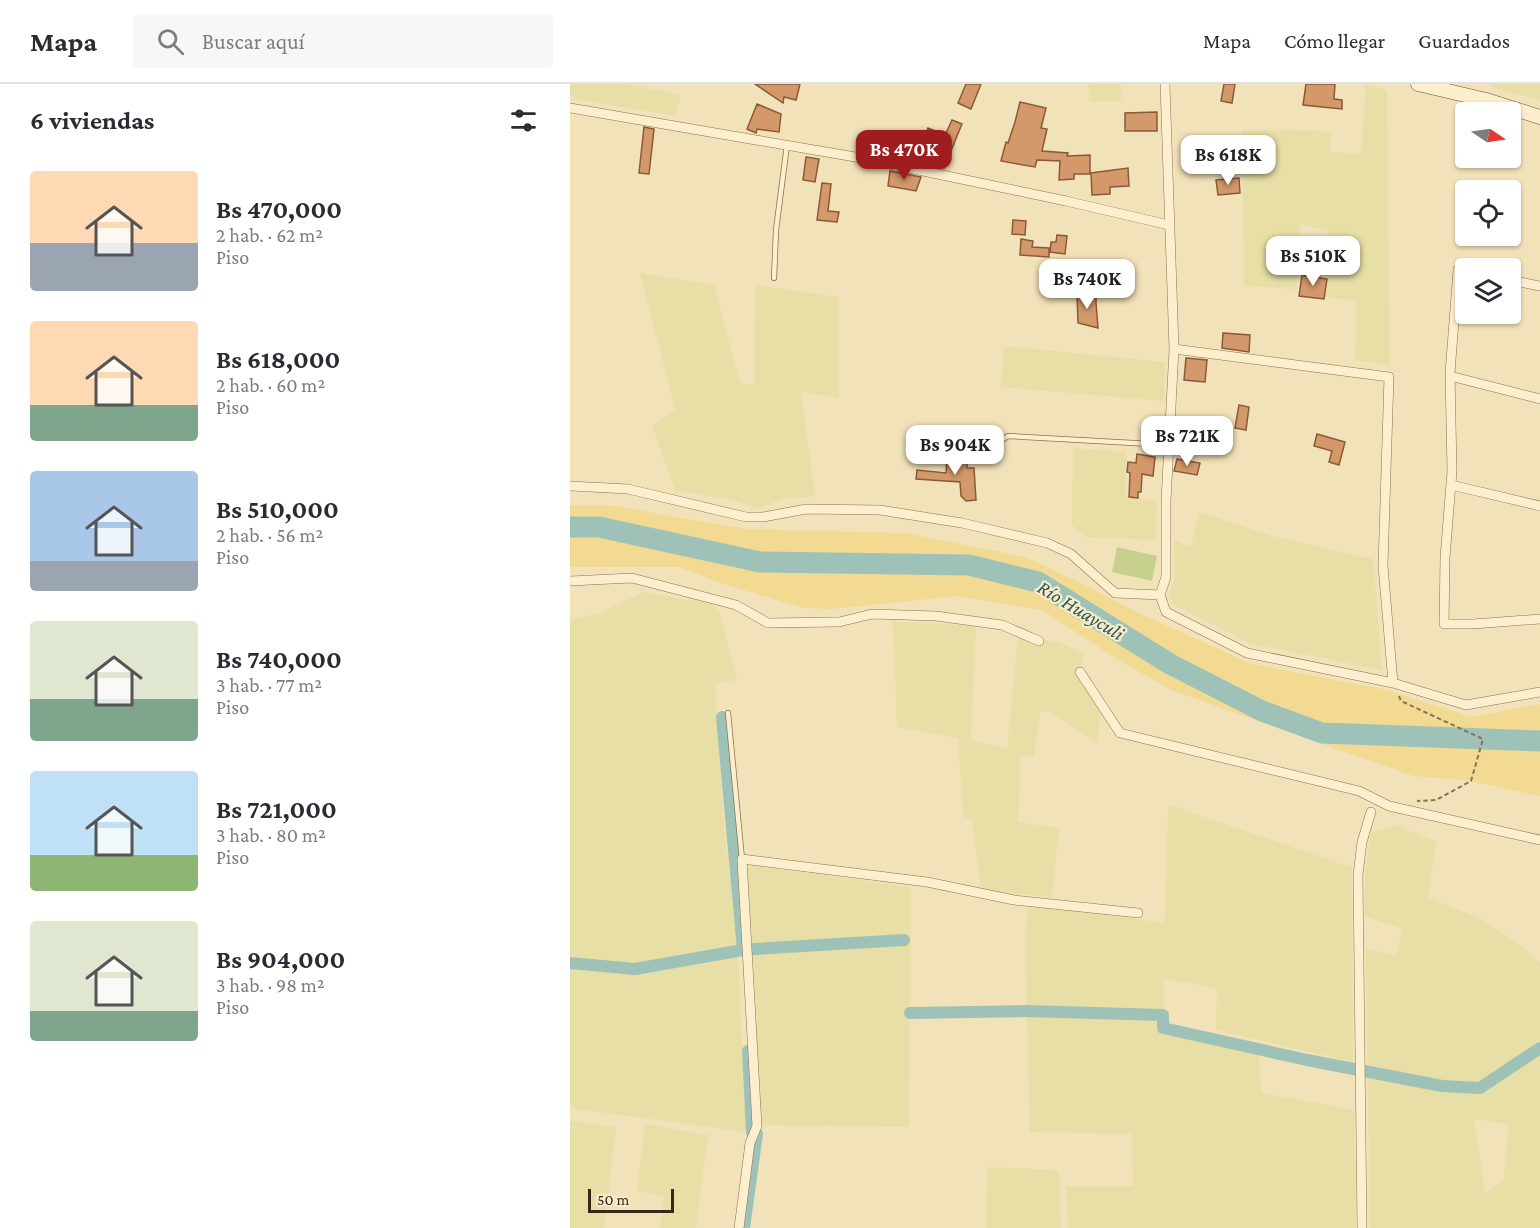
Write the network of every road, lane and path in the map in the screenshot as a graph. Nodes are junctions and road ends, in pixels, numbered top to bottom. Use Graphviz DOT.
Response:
graph roads {
  1 [pos="1165,84"];
  2 [pos="1418,84"];
  3 [pos="570,108"];
  4 [pos="1540,117"];
  5 [pos="787,145"];
  6 [pos="1169,225"];
  7 [pos="774,278"];
  8 [pos="1521,282"];
  9 [pos="1540,286"];
  10 [pos="1455,310"];
  11 [pos="1174,349"];
  12 [pos="1450,376"];
  13 [pos="1540,399"];
  14 [pos="939,437"];
  15 [pos="1169,445"];
  16 [pos="1451,485"];
  17 [pos="570,486"];
  18 [pos="1540,506"];
  19 [pos="570,581"];
  20 [pos="1160,594"];
  21 [pos="1540,619"];
  22 [pos="1039,641"];
  23 [pos="1080,672"];
  24 [pos="1394,683"];
  25 [pos="1540,692"];
  26 [pos="728,713"];
  27 [pos="1389,806"];
  28 [pos="1371,813"];
  29 [pos="1540,840"];
  30 [pos="742,859"];
  31 [pos="1138,913"];
  32 [pos="740,1228"];
  33 [pos="1362,1228"];
  1 -- 6 [label="street"];
  2 -- 4 [label="main road"];
  3 -- 5 [label="street"];
  5 -- 6 [label="street"];
  5 -- 7 [label="lane"];
  6 -- 11 [label="street"];
  8 -- 9 [label="street"];
  10 -- 12 [label="street"];
  11 -- 15 [label="street"];
  11 -- 24 [label="street"];
  12 -- 13 [label="street"];
  12 -- 16 [label="street"];
  14 -- 15 [label="lane"];
  15 -- 20 [label="street"];
  16 -- 18 [label="street"];
  16 -- 21 [label="street"];
  17 -- 20 [label="street"];
  19 -- 22 [label="street"];
  20 -- 24 [label="street"];
  23 -- 27 [label="street"];
  24 -- 25 [label="street"];
  24 -- 27 [label="path"];
  26 -- 30 [label="lane"];
  27 -- 29 [label="street"];
  28 -- 33 [label="street"];
  30 -- 31 [label="street"];
  30 -- 32 [label="street"];
}
